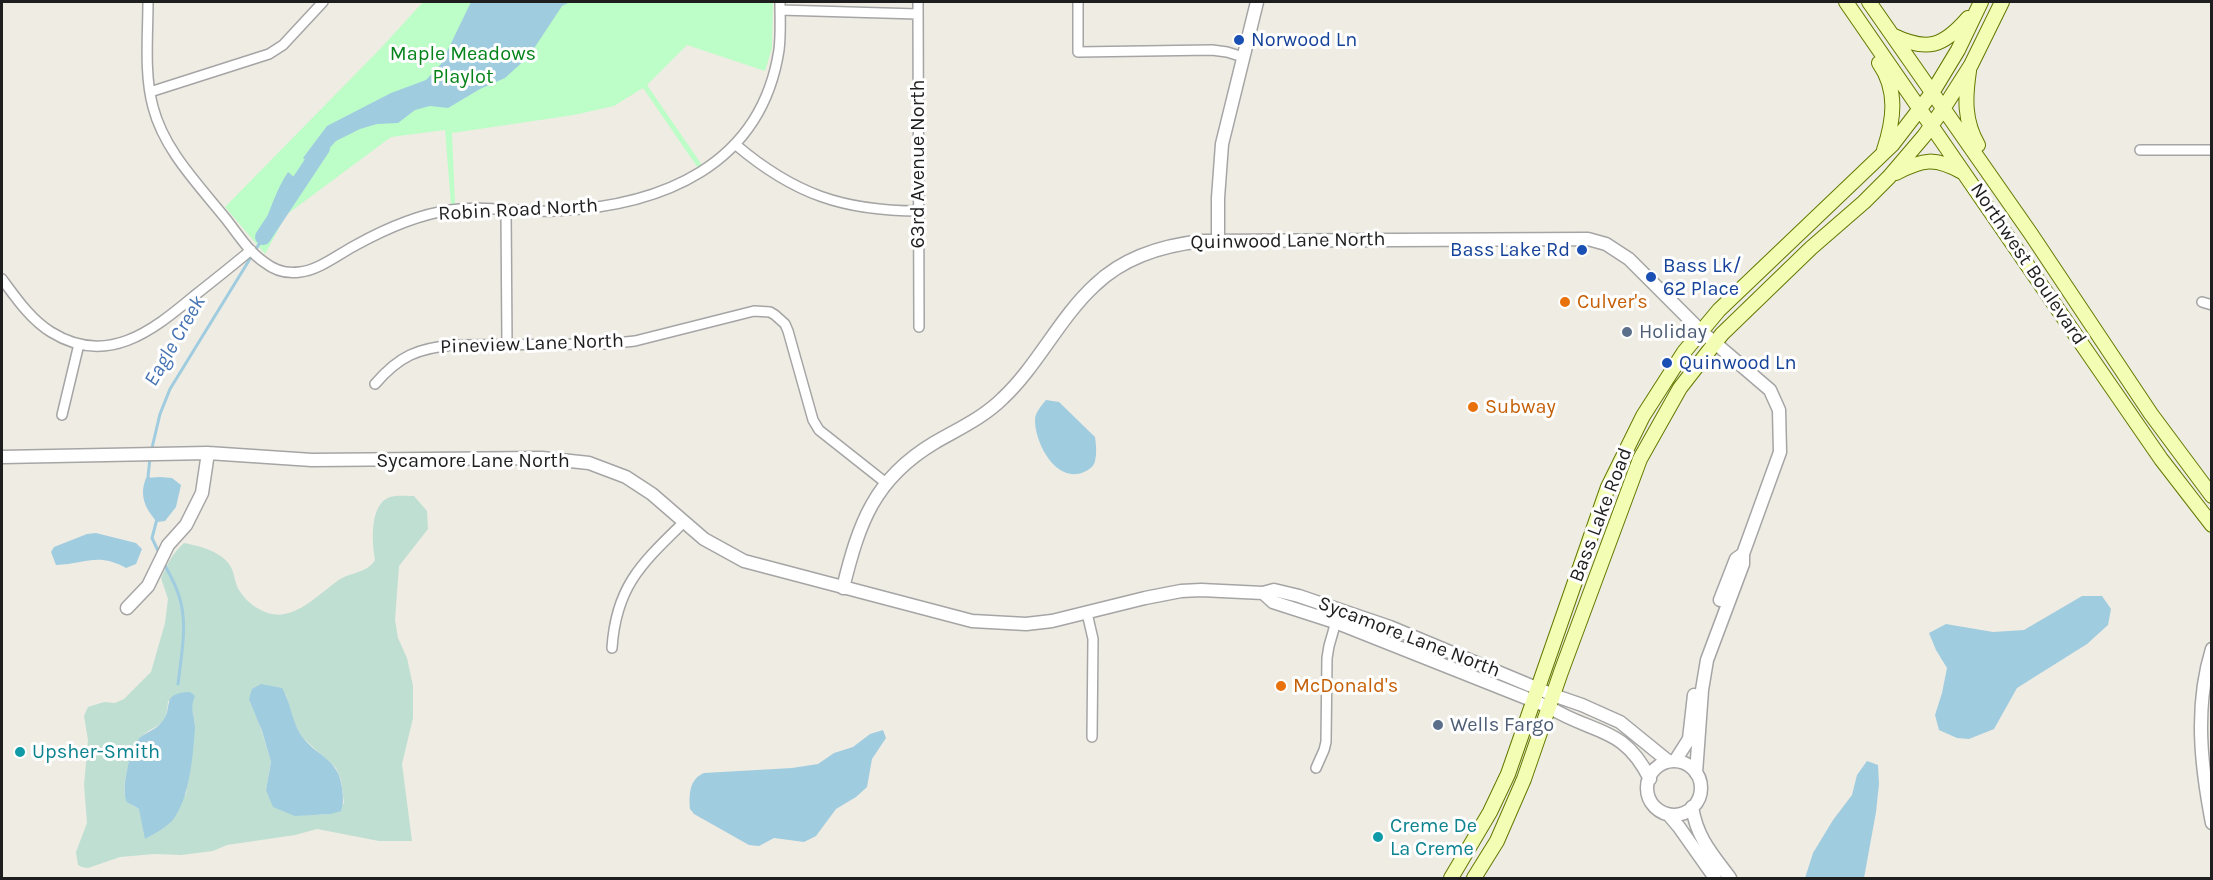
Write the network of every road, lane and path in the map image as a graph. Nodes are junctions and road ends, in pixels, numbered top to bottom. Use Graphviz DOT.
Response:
graph roads {
  1 [pos="148,2"];
  2 [pos="324,2"];
  3 [pos="918,2"];
  4 [pos="1078,2"];
  5 [pos="1257,2"];
  6 [pos="1837,2"];
  7 [pos="1846,2"];
  8 [pos="1869,2"];
  9 [pos="1981,2"];
  10 [pos="2002,2"];
  11 [pos="780,6"];
  12 [pos="918,14"];
  13 [pos="1892,35"];
  14 [pos="1243,57"];
  15 [pos="1971,65"];
  16 [pos="150,92"];
  17 [pos="1932,93"];
  18 [pos="1921,109"];
  19 [pos="1944,109"];
  20 [pos="1932,124"];
  21 [pos="735,145"];
  22 [pos="2140,150"];
  23 [pos="2211,150"];
  24 [pos="1883,156"];
  25 [pos="1965,173"];
  26 [pos="1889,177"];
  27 [pos="506,210"];
  28 [pos="919,211"];
  29 [pos="2031,234"];
  30 [pos="1218,241"];
  31 [pos="251,250"];
  32 [pos="2,279"];
  33 [pos="919,327"];
  34 [pos="1701,331"];
  35 [pos="1715,343"];
  36 [pos="79,344"];
  37 [pos="507,344"];
  38 [pos="375,384"];
  39 [pos="62,415"];
  40 [pos="208,453"];
  41 [pos="2,458"];
  42 [pos="886,483"];
  43 [pos="2211,496"];
  44 [pos="684,522"];
  45 [pos="2211,525"];
  46 [pos="843,588"];
  47 [pos="1263,593"];
  48 [pos="127,608"];
  49 [pos="1340,609"];
  50 [pos="1087,613"];
  51 [pos="1335,622"];
  52 [pos="612,648"];
  53 [pos="2211,649"];
  54 [pos="1705,656"];
  55 [pos="1536,695"];
  56 [pos="1551,701"];
  57 [pos="1092,736"];
  58 [pos="1672,761"];
  59 [pos="1316,768"];
  60 [pos="1696,773"];
  61 [pos="1650,779"];
  62 [pos="1692,807"];
  63 [pos="1668,814"];
  64 [pos="2211,824"];
  65 [pos="1451,879"];
  66 [pos="1474,879"];
  67 [pos="1715,879"];
  68 [pos="1730,879"];
  1 -- 16 [label="street, Robin Road North"];
  2 -- 16 [label="street"];
  3 -- 12 [label="street, 63rd Avenue North"];
  4 -- 14 [label="street"];
  5 -- 14 [label="street"];
  6 -- 24 [label="main road"];
  7 -- 18 [label="main road, Northwest Boulevard"];
  8 -- 13 [label="main road, Northwest Boulevard"];
  9 -- 13 [label="main road"];
  9 -- 17 [label="main road, Bass Lake Road"];
  10 -- 15 [label="main road, Bass Lake Road"];
  11 -- 12 [label="street"];
  11 -- 21 [label="street, Robin Road North"];
  12 -- 28 [label="street, 63rd Avenue North"];
  13 -- 17 [label="main road, Northwest Boulevard"];
  14 -- 30 [label="street"];
  15 -- 19 [label="main road, Bass Lake Road"];
  15 -- 29 [label="main road"];
  16 -- 31 [label="street, Robin Road North"];
  17 -- 18 [label="main road, Bass Lake Road"];
  17 -- 19 [label="main road, Northwest Boulevard"];
  18 -- 20 [label="main road, Northwest Boulevard"];
  18 -- 24 [label="main road, Bass Lake Road"];
  19 -- 20 [label="main road, Bass Lake Road"];
  19 -- 29 [label="main road, Northwest Boulevard"];
  20 -- 25 [label="main road, Northwest Boulevard"];
  20 -- 26 [label="main road, Bass Lake Road"];
  21 -- 27 [label="street, Robin Road North"];
  21 -- 28 [label="street"];
  22 -- 23 [label="street"];
  24 -- 34 [label="main road, Bass Lake Road"];
  25 -- 26 [label="main road"];
  25 -- 45 [label="main road, Northwest Boulevard"];
  26 -- 35 [label="main road, Bass Lake Road"];
  27 -- 31 [label="street, Robin Road North"];
  27 -- 37 [label="street"];
  28 -- 33 [label="street, 63rd Avenue North"];
  29 -- 43 [label="main road, Northwest Boulevard"];
  30 -- 34 [label="street, Quinwood Lane North"];
  30 -- 42 [label="street, Quinwood Lane North"];
  31 -- 36 [label="street"];
  32 -- 36 [label="street"];
  34 -- 35 [label="street, Quinwood Lane North"];
  34 -- 55 [label="main road, Bass Lake Road"];
  35 -- 54 [label="street, Quinwood Lane North"];
  35 -- 56 [label="main road, Bass Lake Road"];
  36 -- 39 [label="street"];
  37 -- 38 [label="street, Pineview Lane North"];
  37 -- 42 [label="street, Pineview Lane North"];
  40 -- 41 [label="street, Sycamore Lane North"];
  40 -- 44 [label="street, Sycamore Lane North"];
  40 -- 48 [label="street"];
  42 -- 46 [label="street, Quinwood Lane North"];
  44 -- 46 [label="street, Sycamore Lane North"];
  44 -- 52 [label="street"];
  46 -- 50 [label="street, Sycamore Lane North"];
  47 -- 49 [label="street, Sycamore Lane North"];
  47 -- 50 [label="street, Sycamore Lane North"];
  47 -- 51 [label="street, Sycamore Lane North"];
  49 -- 51 [label="street"];
  49 -- 55 [label="street, Sycamore Lane North"];
  50 -- 57 [label="street"];
  51 -- 55 [label="street, Sycamore Lane North"];
  51 -- 59 [label="street"];
  53 -- 64 [label="street"];
  54 -- 58 [label="street"];
  54 -- 60 [label="street"];
  55 -- 56 [label="street, Sycamore Lane North"];
  55 -- 65 [label="main road, Bass Lake Road"];
  56 -- 58 [label="street"];
  56 -- 61 [label="street"];
  56 -- 66 [label="main road, Bass Lake Road"];
  58 -- 60 [label="street"];
  58 -- 61 [label="street"];
  60 -- 62 [label="street"];
  61 -- 63 [label="street"];
  62 -- 63 [label="street"];
  62 -- 68 [label="street"];
  63 -- 67 [label="street"];
}
